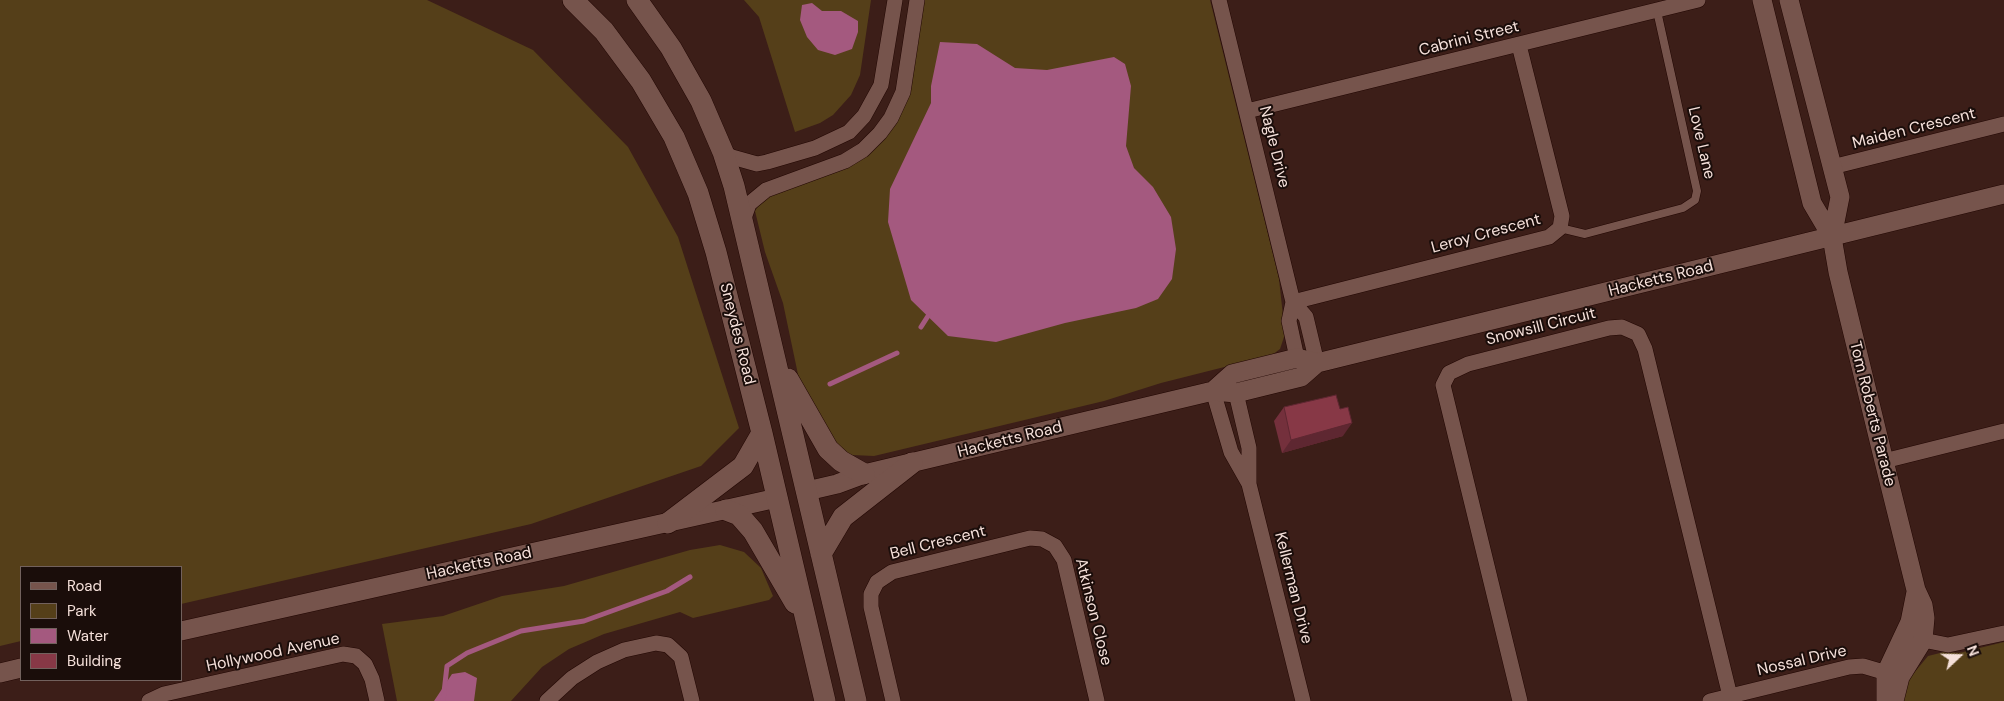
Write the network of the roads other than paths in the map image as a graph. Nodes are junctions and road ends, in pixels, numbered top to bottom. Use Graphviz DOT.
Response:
graph roads {
  1 [pos="573,0"];
  2 [pos="637,0"];
  3 [pos="895,0"];
  4 [pos="917,0"];
  5 [pos="1220,0"];
  6 [pos="1698,0"];
  7 [pos="1762,0"];
  8 [pos="1790,0"];
  9 [pos="1657,10"];
  10 [pos="1519,45"];
  11 [pos="1248,111"];
  12 [pos="2004,124"];
  13 [pos="723,152"];
  14 [pos="1832,167"];
  15 [pos="2004,194"];
  16 [pos="743,221"];
  17 [pos="1560,228"];
  18 [pos="1832,236"];
  19 [pos="1293,302"];
  20 [pos="772,348"];
  21 [pos="1317,363"];
  22 [pos="1299,368"];
  23 [pos="1234,384"];
  24 [pos="1213,391"];
  25 [pos="2004,431"];
  26 [pos="762,433"];
  27 [pos="1884,461"];
  28 [pos="912,463"];
  29 [pos="864,474"];
  30 [pos="1249,484"];
  31 [pos="807,491"];
  32 [pos="777,498"];
  33 [pos="726,510"];
  34 [pos="668,523"];
  35 [pos="1042,539"];
  36 [pos="821,554"];
  37 [pos="1916,590"];
  38 [pos="807,625"];
  39 [pos="182,631"];
  40 [pos="1906,631"];
  41 [pos="2004,633"];
  42 [pos="1923,640"];
  43 [pos="20,668"];
  44 [pos="0,673"];
  45 [pos="1893,675"];
  46 [pos="1730,696"];
  47 [pos="149,701"];
  48 [pos="377,701"];
  49 [pos="548,701"];
  50 [pos="692,701"];
  51 [pos="825,701"];
  52 [pos="856,701"];
  53 [pos="893,701"];
  54 [pos="1097,701"];
  55 [pos="1303,701"];
  56 [pos="1520,701"];
  57 [pos="1710,701"];
  58 [pos="1886,701"];
  59 [pos="1894,701"];
  1 -- 26 [label="main road, Sneydes Road"];
  2 -- 13 [label="main road, Sneydes Road"];
  3 -- 13 [label="street"];
  4 -- 16 [label="street"];
  5 -- 11 [label="street, Nagle Drive"];
  6 -- 9 [label="street, Cabrini Street"];
  7 -- 18 [label="street, Tom Roberts Parade"];
  8 -- 14 [label="street, Tom Roberts Parade"];
  9 -- 10 [label="street, Cabrini Street"];
  9 -- 17 [label="lane, Love Lane"];
  10 -- 11 [label="street, Cabrini Street"];
  10 -- 17 [label="street, Leroy Crescent"];
  11 -- 19 [label="street, Nagle Drive"];
  12 -- 14 [label="street, Maiden Crescent"];
  13 -- 16 [label="main road, Sneydes Road"];
  14 -- 18 [label="street, Tom Roberts Parade"];
  15 -- 18 [label="street, Hacketts Road"];
  16 -- 20 [label="main road, Sneydes Road"];
  17 -- 19 [label="street, Leroy Crescent"];
  18 -- 21 [label="street, Hacketts Road"];
  18 -- 27 [label="street, Tom Roberts Parade"];
  19 -- 21 [label="street, Nagle Drive"];
  19 -- 22 [label="street, Nagle Drive"];
  20 -- 29 [label="main road"];
  20 -- 31 [label="main road, Sneydes Road"];
  21 -- 22 [label="street, Hacketts Road"];
  22 -- 23 [label="street, Hacketts Road"];
  23 -- 24 [label="street, Hacketts Road"];
  23 -- 30 [label="street, Kellerman Drive"];
  24 -- 28 [label="street, Hacketts Road"];
  24 -- 30 [label="street, Kellerman Drive"];
  25 -- 27 [label="street"];
  26 -- 32 [label="main road, Sneydes Road"];
  26 -- 34 [label="main road"];
  27 -- 37 [label="street, Tom Roberts Parade"];
  28 -- 29 [label="street, Hacketts Road"];
  28 -- 36 [label="main road"];
  29 -- 31 [label="street, Hacketts Road"];
  30 -- 55 [label="street, Kellerman Drive"];
  31 -- 32 [label="main road"];
  31 -- 36 [label="main road, Sneydes Road"];
  32 -- 33 [label="street, Hacketts Road"];
  32 -- 38 [label="main road, Sneydes Road"];
  33 -- 34 [label="street, Hacketts Road"];
  33 -- 38 [label="main road"];
  34 -- 39 [label="street, Hacketts Road"];
  35 -- 53 [label="street, Bell Crescent"];
  35 -- 54 [label="street, Atkinson Close"];
  36 -- 52 [label="main road, Sneydes Road"];
  37 -- 40 [label="street, Tom Roberts Parade"];
  37 -- 42 [label="street, Tom Roberts Parade"];
  38 -- 51 [label="main road, Sneydes Road"];
  40 -- 42 [label="street"];
  40 -- 45 [label="street, Tom Roberts Parade"];
  41 -- 42 [label="street"];
  42 -- 45 [label="street, Tom Roberts Parade"];
  43 -- 44 [label="street"];
  45 -- 46 [label="street, Nossal Drive"];
  45 -- 58 [label="street, Tom Roberts Parade"];
  45 -- 59 [label="street, Tom Roberts Parade"];
  46 -- 56 [label="street, Snowsill Circuit"];
  46 -- 57 [label="street, Nossal Drive"];
  47 -- 48 [label="street, Hollywood Avenue"];
  49 -- 50 [label="street"];
}
